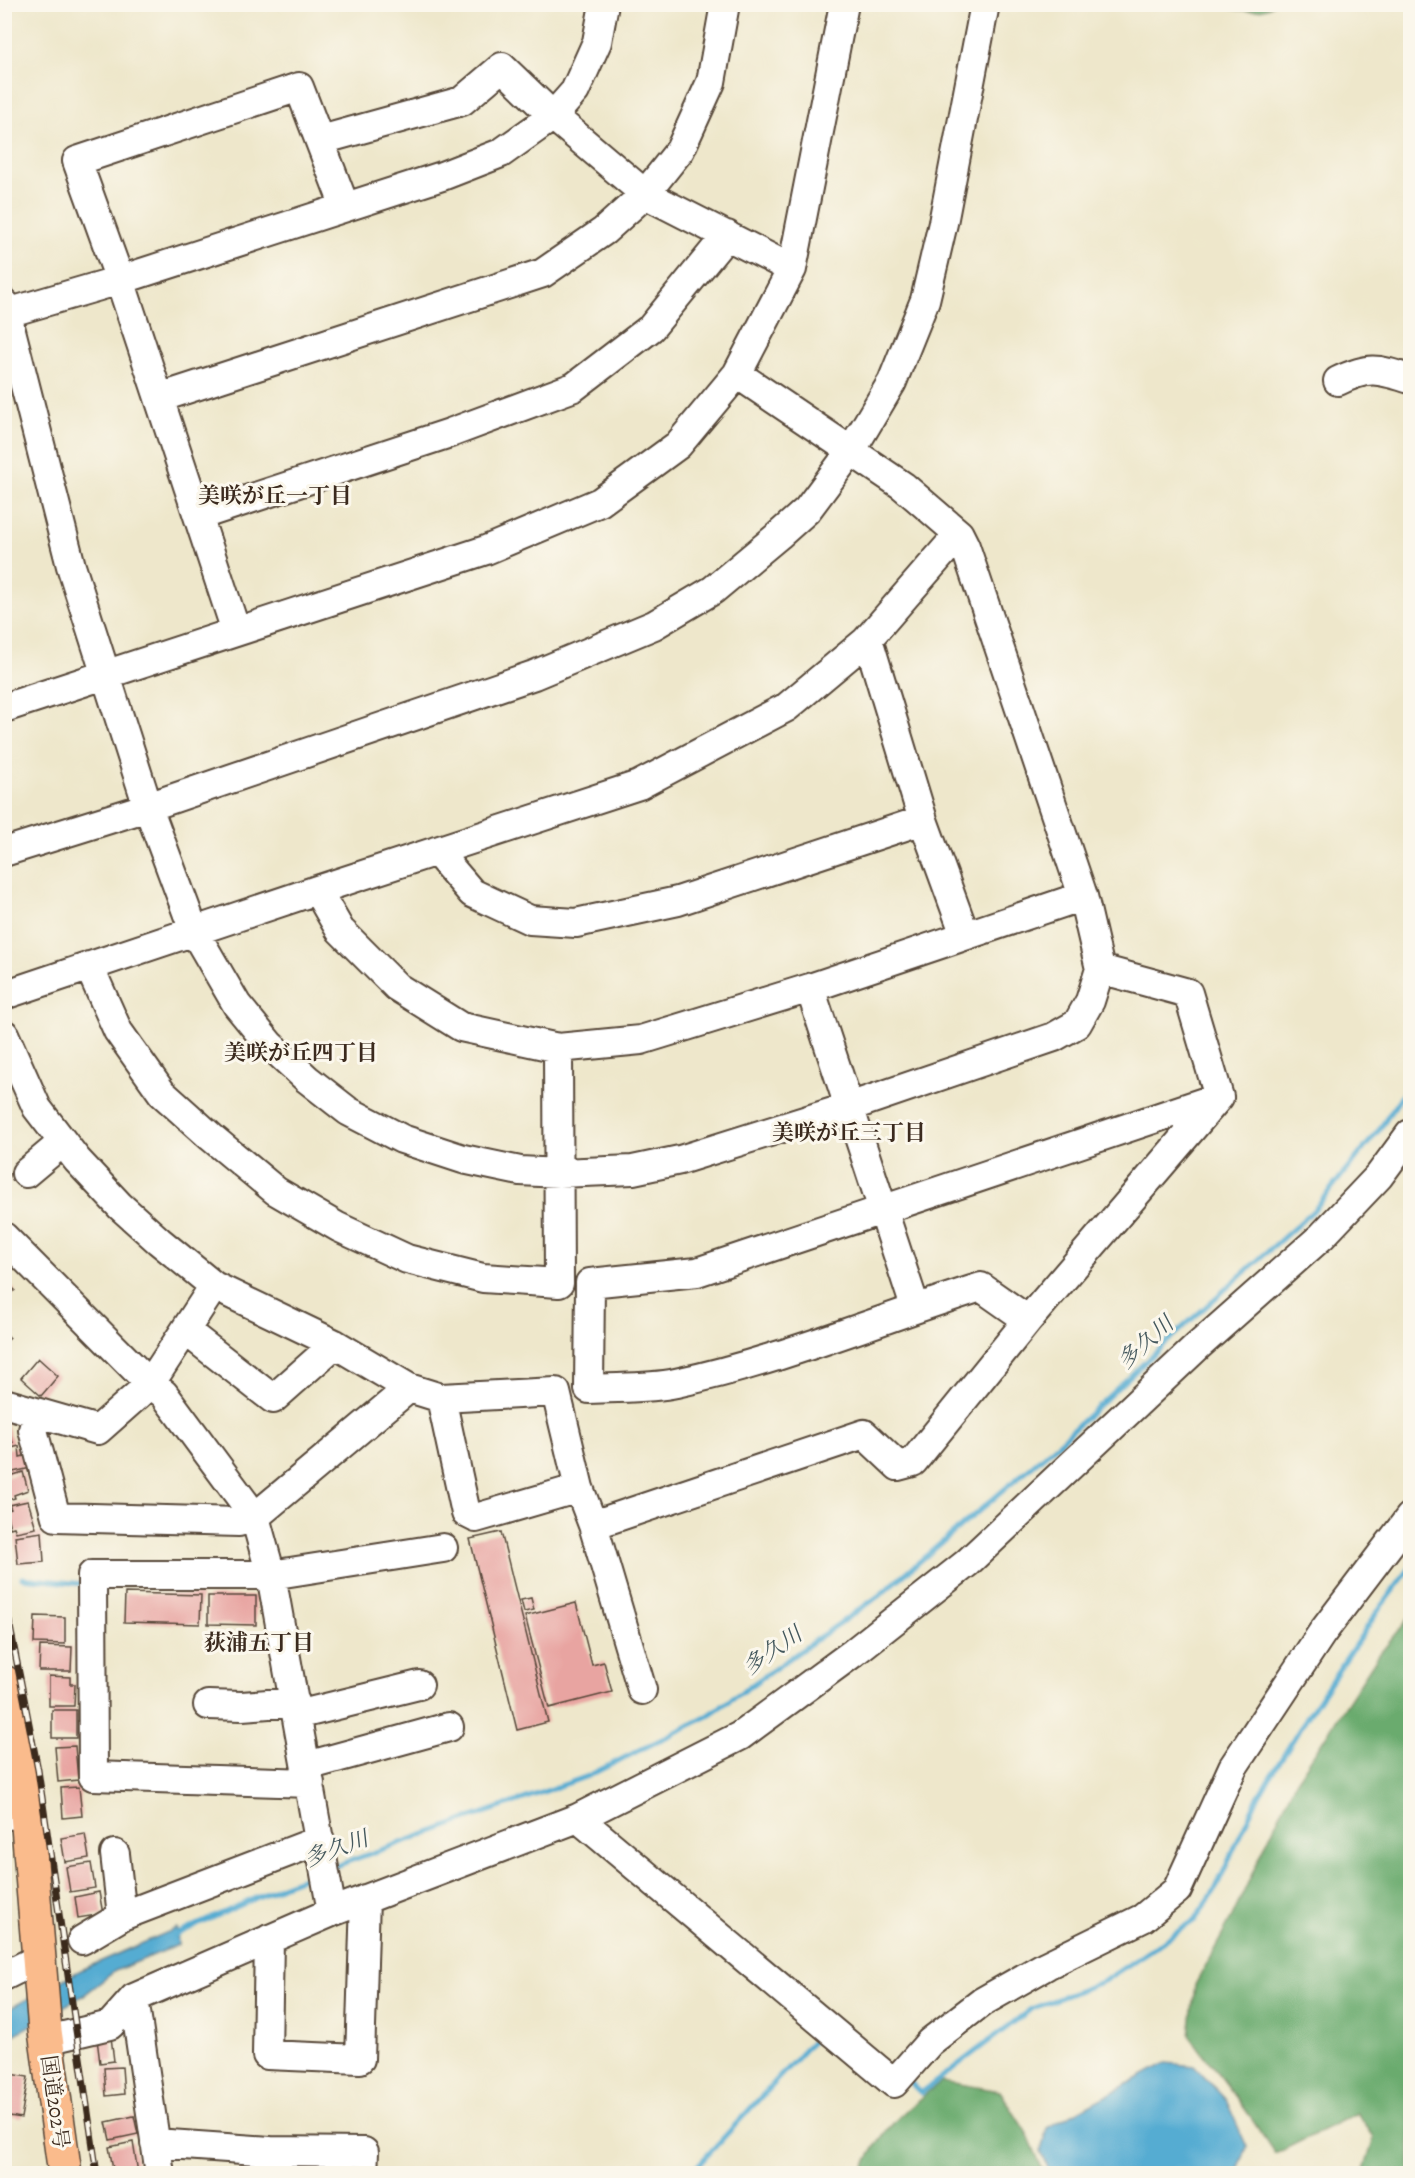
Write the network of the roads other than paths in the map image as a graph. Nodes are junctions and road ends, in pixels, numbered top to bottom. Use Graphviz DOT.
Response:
graph roads {
  1 [pos="604,4"];
  2 [pos="725,4"];
  3 [pos="844,4"];
  4 [pos="985,4"];
  5 [pos="553,116"];
  6 [pos="321,140"];
  7 [pos="645,194"];
  8 [pos="345,207"];
  9 [pos="727,235"];
  10 [pos="792,269"];
  11 [pos="120,280"];
  12 [pos="6,308"];
  13 [pos="737,374"];
  14 [pos="1410,379"];
  15 [pos="1338,381"];
  16 [pos="159,398"];
  17 [pos="851,451"];
  18 [pos="198,516"];
  19 [pos="959,534"];
  20 [pos="236,631"];
  21 [pos="868,639"];
  22 [pos="106,674"];
  23 [pos="4,708"];
  24 [pos="148,807"];
  25 [pos="923,820"];
  26 [pos="436,851"];
  27 [pos="4,852"];
  28 [pos="317,890"];
  29 [pos="1083,896"];
  30 [pos="194,931"];
  31 [pos="964,936"];
  32 [pos="89,966"];
  33 [pos="1100,969"];
  34 [pos="810,988"];
  35 [pos="4,995"];
  36 [pos="4,1034"];
  37 [pos="558,1048"];
  38 [pos="1219,1097"];
  39 [pos="849,1107"];
  40 [pos="1410,1134"];
  41 [pos="63,1142"];
  42 [pos="26,1173"];
  43 [pos="559,1173"];
  44 [pos="881,1209"];
  45 [pos="4,1237"];
  46 [pos="214,1286"];
  47 [pos="915,1307"];
  48 [pos="1028,1320"];
  49 [pos="186,1331"];
  50 [pos="334,1344"];
  51 [pos="150,1384"];
  52 [pos="409,1388"];
  53 [pos="441,1398"];
  54 [pos="4,1403"];
  55 [pos="38,1413"];
  56 [pos="579,1488"];
  57 [pos="255,1517"];
  58 [pos="1410,1517"];
  59 [pos="593,1525"];
  60 [pos="443,1548"];
  61 [pos="271,1575"];
  62 [pos="4,1682"];
  63 [pos="419,1685"];
  64 [pos="642,1690"];
  65 [pos="208,1705"];
  66 [pos="296,1709"];
  67 [pos="449,1727"];
  68 [pos="308,1775"];
  69 [pos="16,1814"];
  70 [pos="578,1818"];
  71 [pos="320,1840"];
  72 [pos="115,1854"];
  73 [pos="365,1899"];
  74 [pos="332,1912"];
  75 [pos="122,1916"];
  76 [pos="270,1939"];
  77 [pos="81,1940"];
  78 [pos="38,1959"];
  79 [pos="4,1976"];
  80 [pos="135,1998"];
  81 [pos="46,2036"];
  82 [pos="155,2143"];
  83 [pos="270,2162"];
  84 [pos="65,2174"];
  85 [pos="160,2174"];
  86 [pos="363,2174"];
  1 -- 5 [label="street"];
  2 -- 7 [label="street"];
  3 -- 10 [label="street"];
  4 -- 17 [label="street"];
  5 -- 6 [label="street"];
  5 -- 7 [label="street"];
  5 -- 8 [label="street"];
  6 -- 8 [label="street"];
  6 -- 11 [label="street"];
  7 -- 9 [label="street"];
  7 -- 16 [label="street"];
  8 -- 11 [label="street"];
  9 -- 10 [label="street"];
  9 -- 18 [label="street"];
  10 -- 13 [label="street"];
  11 -- 12 [label="street"];
  11 -- 16 [label="street"];
  12 -- 22 [label="street"];
  13 -- 17 [label="street"];
  13 -- 20 [label="street"];
  14 -- 15 [label="street"];
  16 -- 18 [label="street"];
  17 -- 19 [label="street"];
  17 -- 24 [label="street"];
  18 -- 20 [label="street"];
  19 -- 21 [label="street"];
  19 -- 29 [label="street"];
  20 -- 22 [label="street"];
  21 -- 25 [label="street"];
  21 -- 26 [label="street"];
  22 -- 23 [label="street"];
  22 -- 24 [label="street"];
  24 -- 27 [label="street"];
  24 -- 30 [label="street"];
  25 -- 26 [label="street"];
  25 -- 31 [label="street"];
  26 -- 28 [label="street"];
  28 -- 30 [label="street"];
  28 -- 37 [label="street"];
  29 -- 31 [label="street"];
  29 -- 33 [label="street"];
  30 -- 32 [label="street"];
  30 -- 43 [label="street"];
  31 -- 34 [label="street"];
  32 -- 35 [label="street"];
  32 -- 43 [label="street"];
  33 -- 38 [label="street"];
  33 -- 39 [label="street"];
  34 -- 37 [label="street"];
  34 -- 39 [label="street"];
  36 -- 41 [label="street"];
  37 -- 43 [label="street"];
  38 -- 44 [label="street"];
  38 -- 48 [label="street"];
  39 -- 43 [label="street"];
  39 -- 44 [label="street"];
  40 -- 70 [label="street"];
  41 -- 42 [label="street"];
  41 -- 46 [label="street"];
  44 -- 47 [label="street"];
  44 -- 47 [label="street"];
  45 -- 51 [label="street"];
  46 -- 49 [label="street"];
  46 -- 50 [label="street"];
  47 -- 48 [label="street"];
  48 -- 59 [label="street"];
  49 -- 50 [label="street"];
  49 -- 51 [label="street"];
  50 -- 52 [label="street"];
  51 -- 55 [label="street"];
  51 -- 57 [label="street"];
  52 -- 53 [label="street"];
  52 -- 57 [label="street"];
  53 -- 56 [label="street"];
  53 -- 56 [label="street"];
  54 -- 55 [label="street"];
  55 -- 57 [label="street"];
  56 -- 59 [label="street"];
  57 -- 61 [label="street"];
  58 -- 70 [label="street"];
  59 -- 64 [label="street"];
  60 -- 61 [label="street"];
  61 -- 66 [label="street"];
  61 -- 68 [label="street"];
  62 -- 69 [label="highway"];
  63 -- 66 [label="street"];
  65 -- 66 [label="street"];
  66 -- 68 [label="street"];
  67 -- 68 [label="street"];
  68 -- 71 [label="street"];
  69 -- 78 [label="highway"];
  70 -- 73 [label="street"];
  71 -- 74 [label="street"];
  71 -- 75 [label="street"];
  72 -- 75 [label="street"];
  73 -- 74 [label="street"];
  73 -- 76 [label="street"];
  74 -- 76 [label="street"];
  75 -- 77 [label="street"];
  76 -- 80 [label="street"];
  78 -- 79 [label="street"];
  78 -- 81 [label="highway, 国道202号"];
  80 -- 81 [label="street"];
  80 -- 82 [label="street"];
  81 -- 84 [label="highway, 国道202号"];
  82 -- 83 [label="street"];
  82 -- 85 [label="street"];
  83 -- 86 [label="street"];
}
